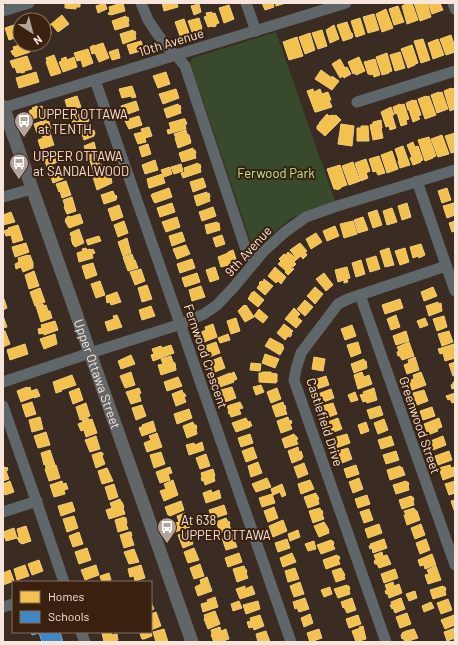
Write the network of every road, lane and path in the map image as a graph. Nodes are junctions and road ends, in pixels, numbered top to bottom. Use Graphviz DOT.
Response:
graph roads {
  1 [pos="29,3"];
  2 [pos="141,3"];
  3 [pos="246,3"];
  4 [pos="346,3"];
  5 [pos="453,3"];
  6 [pos="455,9"];
  7 [pos="3,11"];
  8 [pos="256,31"];
  9 [pos="176,55"];
  10 [pos="455,71"];
  11 [pos="95,80"];
  12 [pos="357,102"];
  13 [pos="3,107"];
  14 [pos="455,170"];
  15 [pos="417,181"];
  16 [pos="32,188"];
  17 [pos="3,197"];
  18 [pos="255,262"];
  19 [pos="446,266"];
  20 [pos="455,291"];
  21 [pos="360,295"];
  22 [pos="181,324"];
  23 [pos="90,353"];
  24 [pos="3,382"];
  25 [pos="3,406"];
  26 [pos="37,501"];
  27 [pos="3,512"];
  28 [pos="455,565"];
  29 [pos="64,581"];
  30 [pos="192,642"];
  31 [pos="291,642"];
  32 [pos="386,642"];
  1 -- 7 [label="street"];
  2 -- 9 [label="street"];
  3 -- 8 [label="street"];
  4 -- 8 [label="street, 10th Avenue"];
  5 -- 6 [label="street"];
  8 -- 9 [label="street, 10th Avenue"];
  9 -- 11 [label="street, 10th Avenue"];
  9 -- 18 [label="street"];
  10 -- 12 [label="street"];
  11 -- 13 [label="street, 10th Avenue"];
  11 -- 22 [label="street, Fernwood Crescent"];
  13 -- 16 [label="main road, Upper Ottawa Street"];
  14 -- 15 [label="street, 9th Avenue"];
  15 -- 18 [label="street, 9th Avenue"];
  15 -- 19 [label="street"];
  16 -- 17 [label="street"];
  16 -- 23 [label="main road, Upper Ottawa Street"];
  18 -- 22 [label="street, 9th Avenue"];
  19 -- 20 [label="street"];
  19 -- 21 [label="street, Castlefield Drive"];
  21 -- 28 [label="street, Greenwood Street"];
  21 -- 32 [label="street, Castlefield Drive"];
  22 -- 23 [label="street, 9th Avenue"];
  22 -- 31 [label="street, Fernwood Crescent"];
  23 -- 24 [label="street, 9th Avenue"];
  23 -- 30 [label="main road, Upper Ottawa Street"];
  25 -- 26 [label="street"];
  26 -- 27 [label="street"];
  26 -- 29 [label="street"];
}
